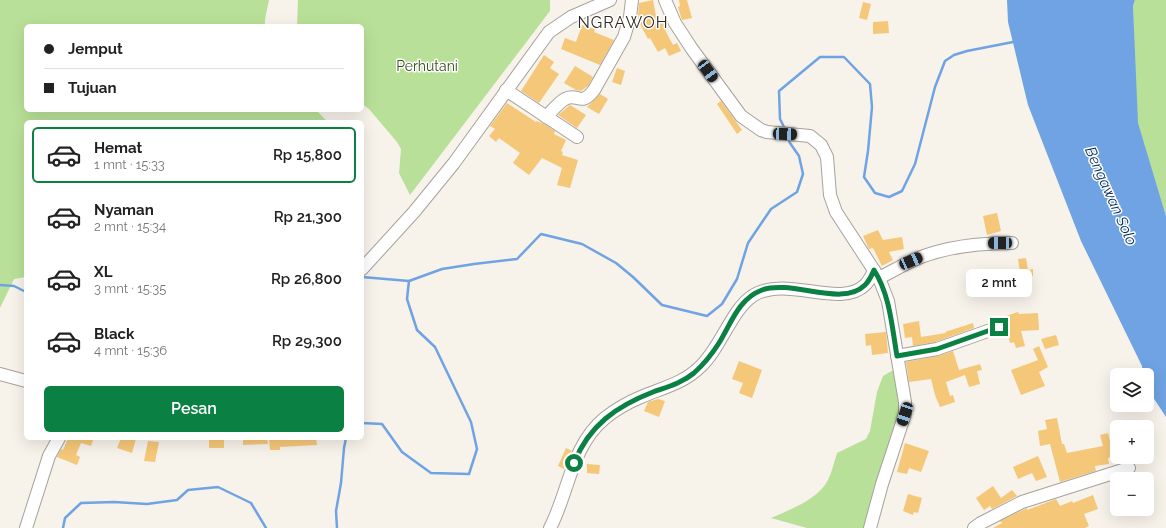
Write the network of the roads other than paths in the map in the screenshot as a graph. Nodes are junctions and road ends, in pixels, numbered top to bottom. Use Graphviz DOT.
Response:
graph roads {
  1 [pos="610,0"];
  2 [pos="632,0"];
  3 [pos="665,0"];
  4 [pos="506,90"];
  5 [pos="546,117"];
  6 [pos="577,137"];
  7 [pos="1012,243"];
  8 [pos="364,267"];
  9 [pos="877,274"];
  10 [pos="999,327"];
  11 [pos="897,356"];
  12 [pos="0,374"];
  13 [pos="24,380"];
  14 [pos="58,440"];
  15 [pos="1129,468"];
  16 [pos="26,528"];
  17 [pos="550,528"];
  18 [pos="870,528"];
  19 [pos="974,528"];
  1 -- 4 [label="street"];
  2 -- 5 [label="street"];
  3 -- 9 [label="street"];
  4 -- 5 [label="street"];
  4 -- 8 [label="street"];
  5 -- 6 [label="street"];
  7 -- 9 [label="street"];
  9 -- 11 [label="street"];
  9 -- 17 [label="street"];
  10 -- 11 [label="street"];
  11 -- 18 [label="street"];
  12 -- 13 [label="street"];
  14 -- 16 [label="street"];
  15 -- 19 [label="street"];
}
